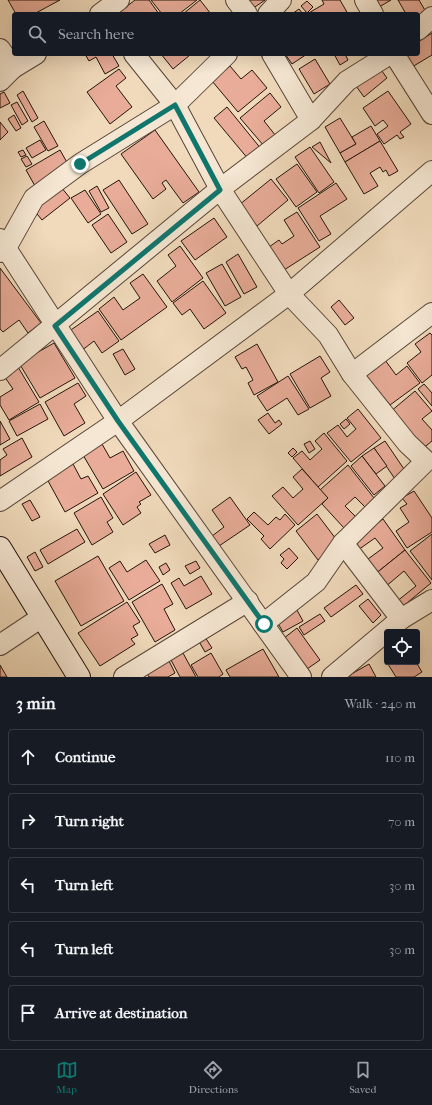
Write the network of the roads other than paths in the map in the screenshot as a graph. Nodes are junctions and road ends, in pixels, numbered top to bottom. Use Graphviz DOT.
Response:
graph roads {
  1 [pos="119,0"];
  2 [pos="236,0"];
  3 [pos="281,0"];
  4 [pos="365,0"];
  5 [pos="99,10"];
  6 [pos="245,12"];
  7 [pos="270,12"];
  8 [pos="372,12"];
  9 [pos="432,17"];
  10 [pos="420,28"];
  11 [pos="0,49"];
  12 [pos="33,56"];
  13 [pos="136,56"];
  14 [pos="225,56"];
  15 [pos="273,56"];
  16 [pos="387,56"];
  17 [pos="395,56"];
  18 [pos="6,75"];
  19 [pos="175,105"];
  20 [pos="432,114"];
  21 [pos="311,120"];
  22 [pos="432,171"];
  23 [pos="220,190"];
  24 [pos="2,246"];
  25 [pos="289,294"];
  26 [pos="431,317"];
  27 [pos="55,326"];
  28 [pos="0,370"];
  29 [pos="352,374"];
  30 [pos="118,421"];
  31 [pos="430,462"];
  32 [pos="0,501"];
  33 [pos="343,543"];
  34 [pos="0,548"];
  35 [pos="432,600"];
  36 [pos="248,602"];
  37 [pos="42,617"];
  38 [pos="401,619"];
  39 [pos="264,624"];
  40 [pos="0,645"];
  41 [pos="78,677"];
  42 [pos="124,677"];
  43 [pos="301,677"];
  44 [pos="332,677"];
  1 -- 5 [label="street"];
  2 -- 6 [label="street"];
  3 -- 7 [label="street"];
  4 -- 8 [label="street"];
  9 -- 10 [label="street"];
  11 -- 18 [label="street"];
  12 -- 18 [label="street"];
  13 -- 19 [label="street"];
  14 -- 19 [label="street"];
  15 -- 21 [label="street"];
  16 -- 21 [label="street"];
  17 -- 20 [label="street"];
  19 -- 23 [label="street"];
  19 -- 24 [label="street"];
  21 -- 23 [label="street"];
  22 -- 25 [label="street"];
  23 -- 25 [label="street"];
  23 -- 27 [label="street"];
  24 -- 27 [label="street"];
  25 -- 29 [label="street"];
  25 -- 30 [label="street"];
  26 -- 29 [label="street"];
  27 -- 28 [label="street"];
  27 -- 30 [label="street"];
  29 -- 31 [label="street"];
  30 -- 32 [label="street"];
  30 -- 36 [label="street"];
  31 -- 33 [label="street"];
  33 -- 38 [label="street"];
  33 -- 39 [label="street"];
  34 -- 37 [label="street"];
  35 -- 38 [label="street"];
  36 -- 39 [label="street"];
  36 -- 42 [label="street"];
  37 -- 40 [label="street"];
  37 -- 41 [label="street"];
  38 -- 44 [label="street"];
  39 -- 43 [label="street"];
}
